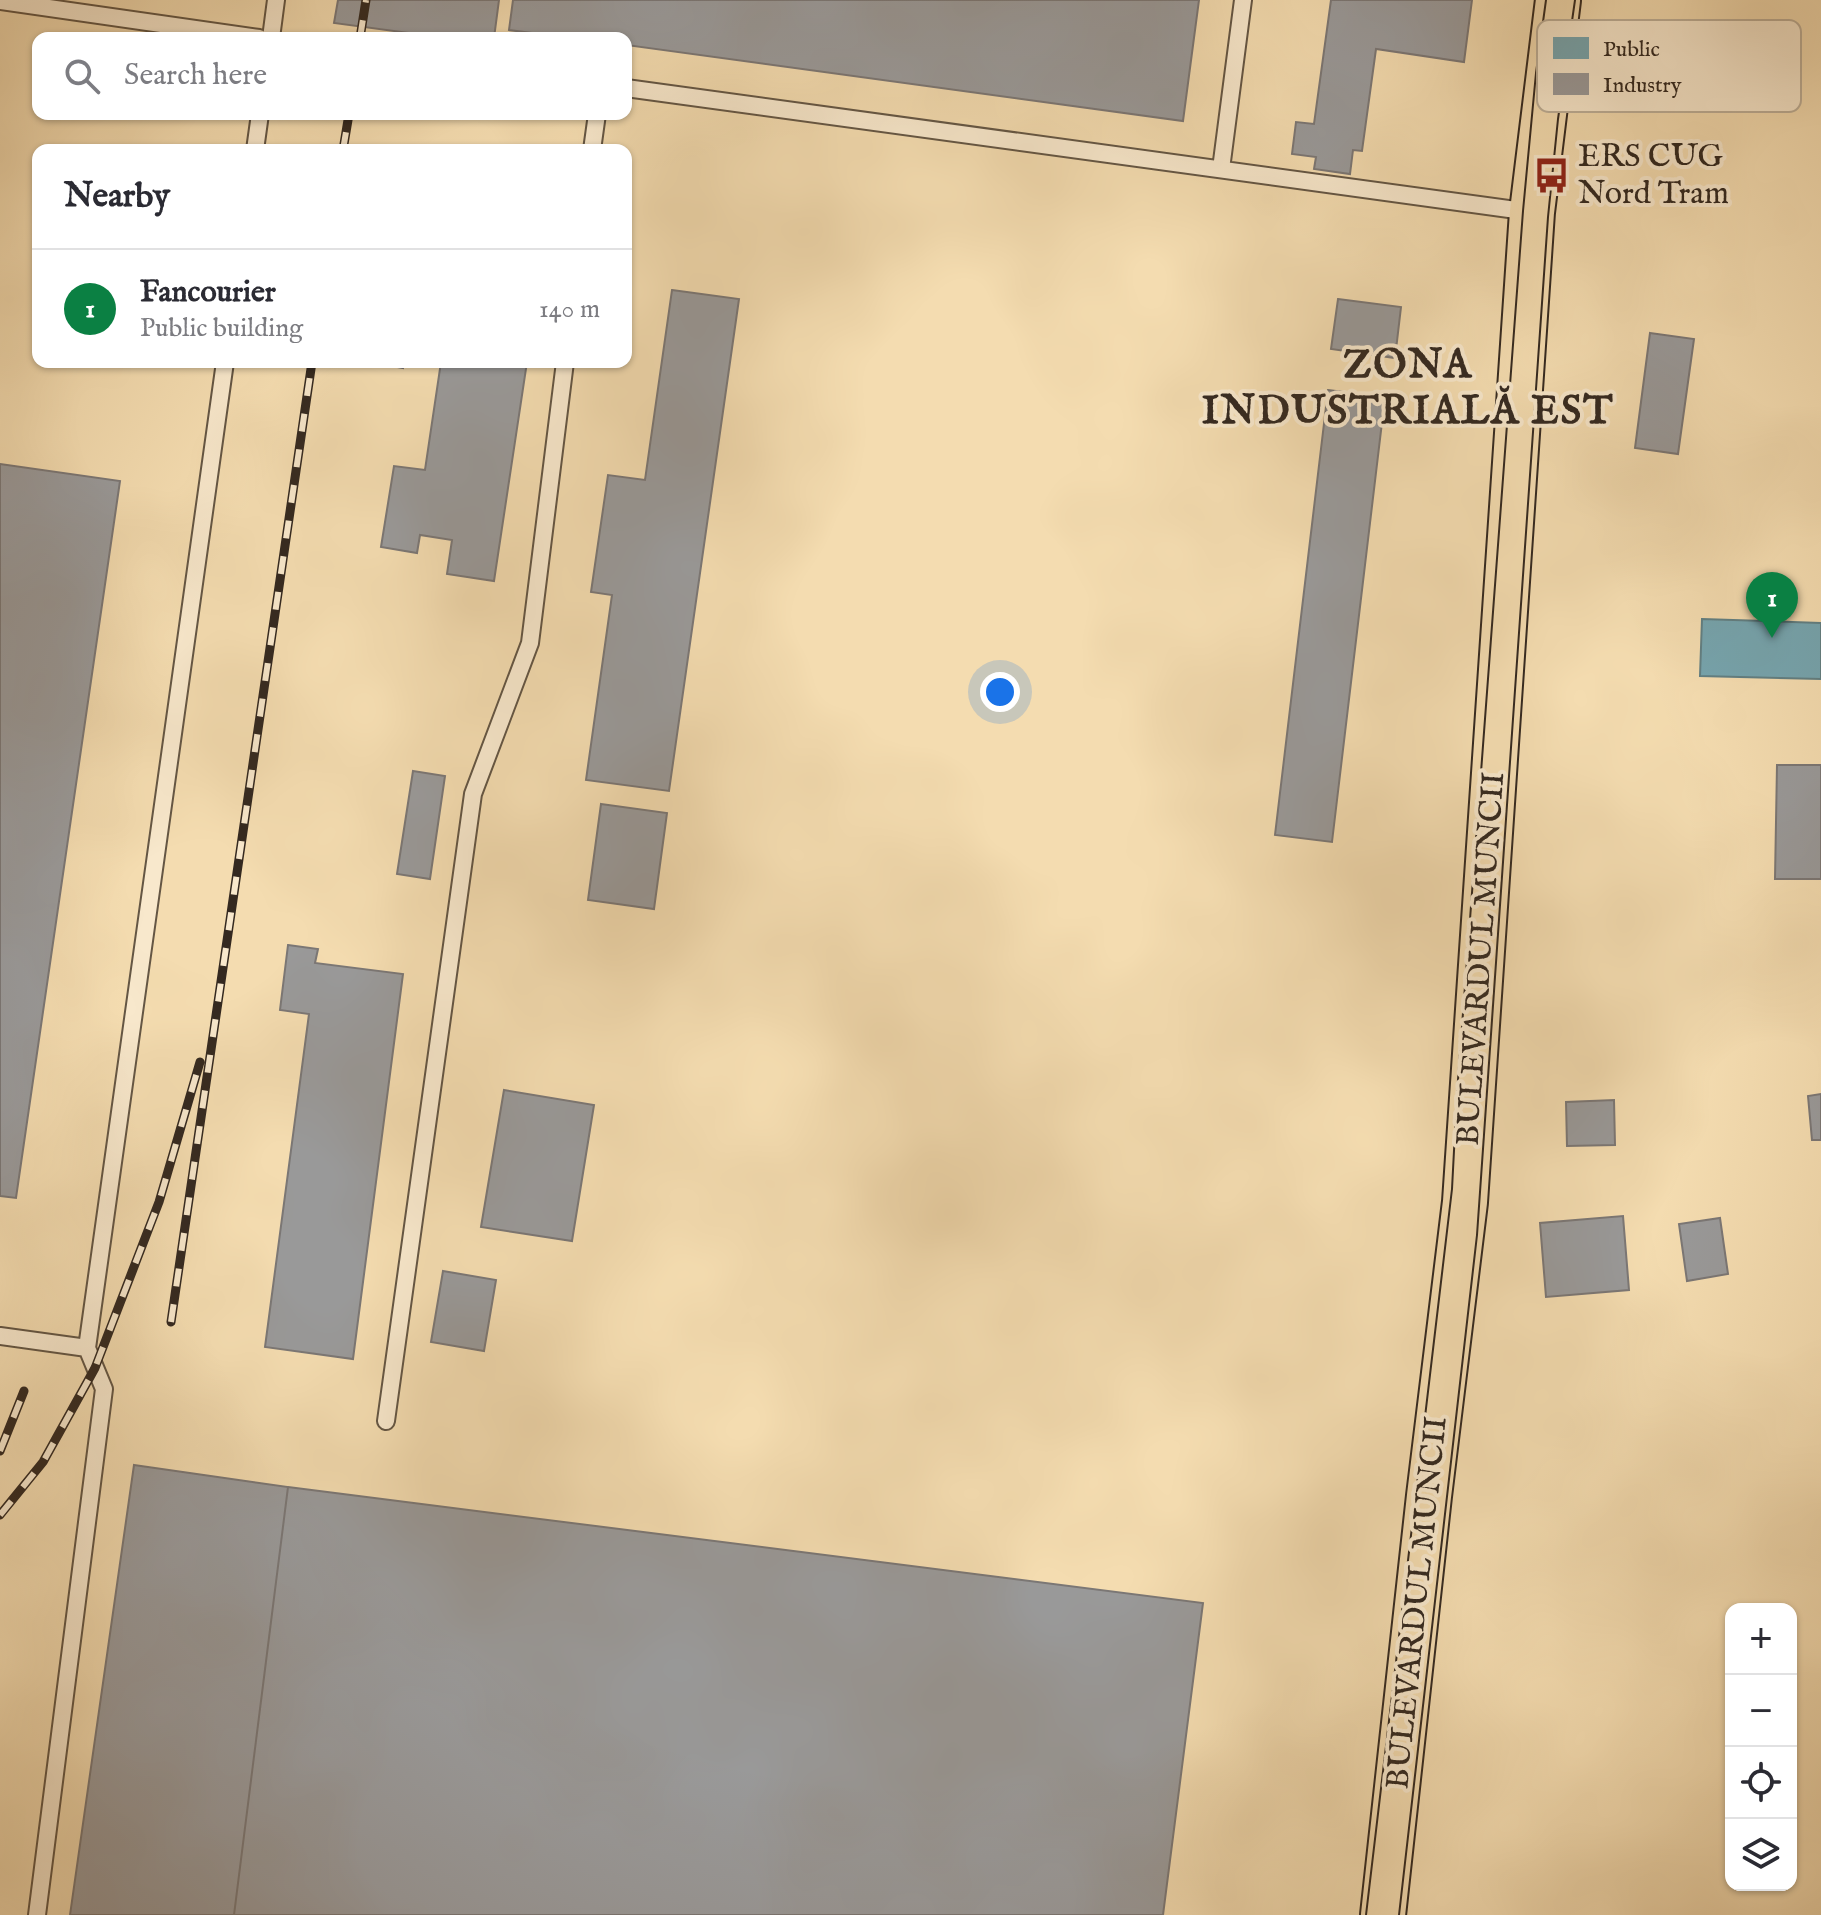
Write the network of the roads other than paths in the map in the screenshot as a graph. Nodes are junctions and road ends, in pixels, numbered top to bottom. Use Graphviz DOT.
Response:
graph roads {
  1 [pos="276,0"];
  2 [pos="1243,0"];
  3 [pos="1558,0"];
  4 [pos="0,1"];
  5 [pos="1556,20"];
  6 [pos="217,32"];
  7 [pos="272,32"];
  8 [pos="632,89"];
  9 [pos="1544,112"];
  10 [pos="259,120"];
  11 [pos="596,120"];
  12 [pos="256,144"];
  13 [pos="593,144"];
  14 [pos="1221,169"];
  15 [pos="1532,212"];
  16 [pos="224,368"];
  17 [pos="564,368"];
  18 [pos="0,1336"];
  19 [pos="87,1348"];
  20 [pos="386,1421"];
  21 [pos="37,1915"];
  22 [pos="1383,1915"];
  1 -- 7 [label="lane"];
  2 -- 14 [label="lane"];
  3 -- 5 [label="main road, BULEVARDUL MUNCII"];
  4 -- 6 [label="lane"];
  8 -- 14 [label="lane"];
  9 -- 15 [label="main road, BULEVARDUL MUNCII"];
  10 -- 12 [label="lane"];
  11 -- 13 [label="lane"];
  14 -- 15 [label="lane"];
  15 -- 22 [label="main road, BULEVARDUL MUNCII"];
  16 -- 19 [label="lane"];
  17 -- 20 [label="lane"];
  18 -- 19 [label="lane"];
  19 -- 21 [label="lane"];
}
